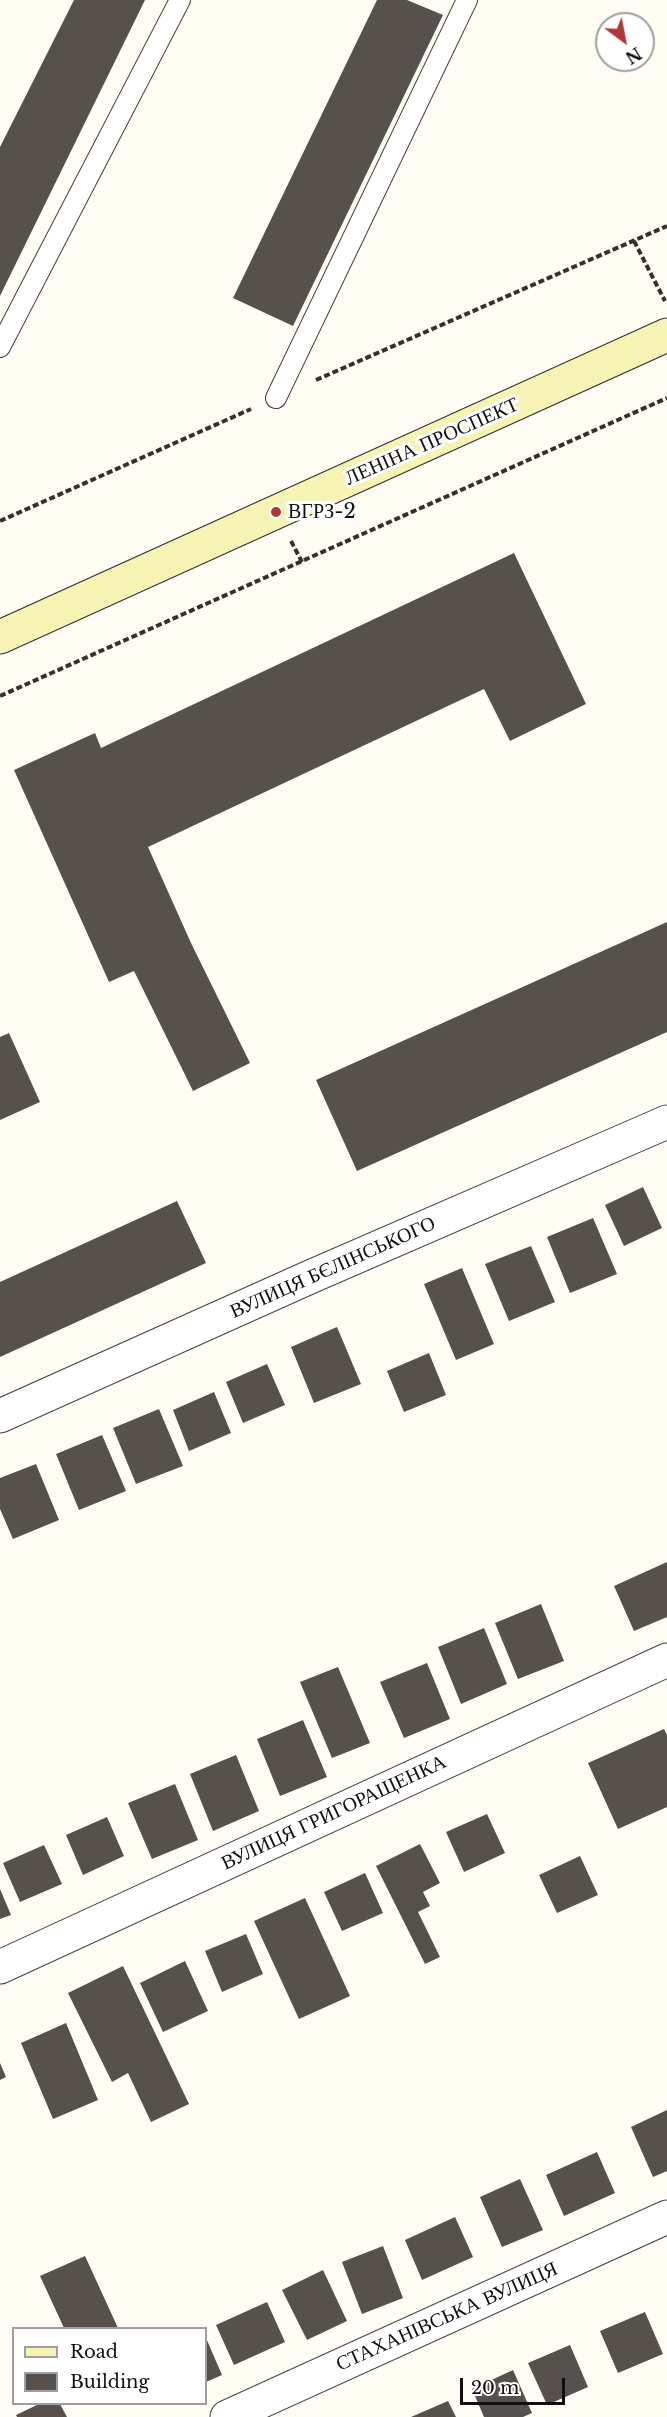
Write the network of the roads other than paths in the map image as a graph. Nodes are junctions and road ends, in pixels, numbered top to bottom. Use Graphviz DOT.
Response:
graph roads {
  1 [pos="180,0"];
  2 [pos="467,0"];
  3 [pos="667,335"];
  4 [pos="0,347"];
  5 [pos="276,398"];
  6 [pos="0,637"];
  7 [pos="667,1122"];
  8 [pos="0,1416"];
  9 [pos="667,1660"];
  10 [pos="0,1967"];
  11 [pos="667,2217"];
  12 [pos="227,2417"];
  1 -- 4 [label="lane"];
  2 -- 5 [label="lane"];
  3 -- 6 [label="main road, ЛЕНІНА ПРОСПЕКТ"];
  7 -- 8 [label="street, ВУЛИЦЯ БЄЛІНСЬКОГО"];
  9 -- 10 [label="street, ВУЛИЦЯ ГРИГОРАЩЕНКА"];
  11 -- 12 [label="street, СТАХАНІВСЬКА ВУЛИЦЯ"];
}
